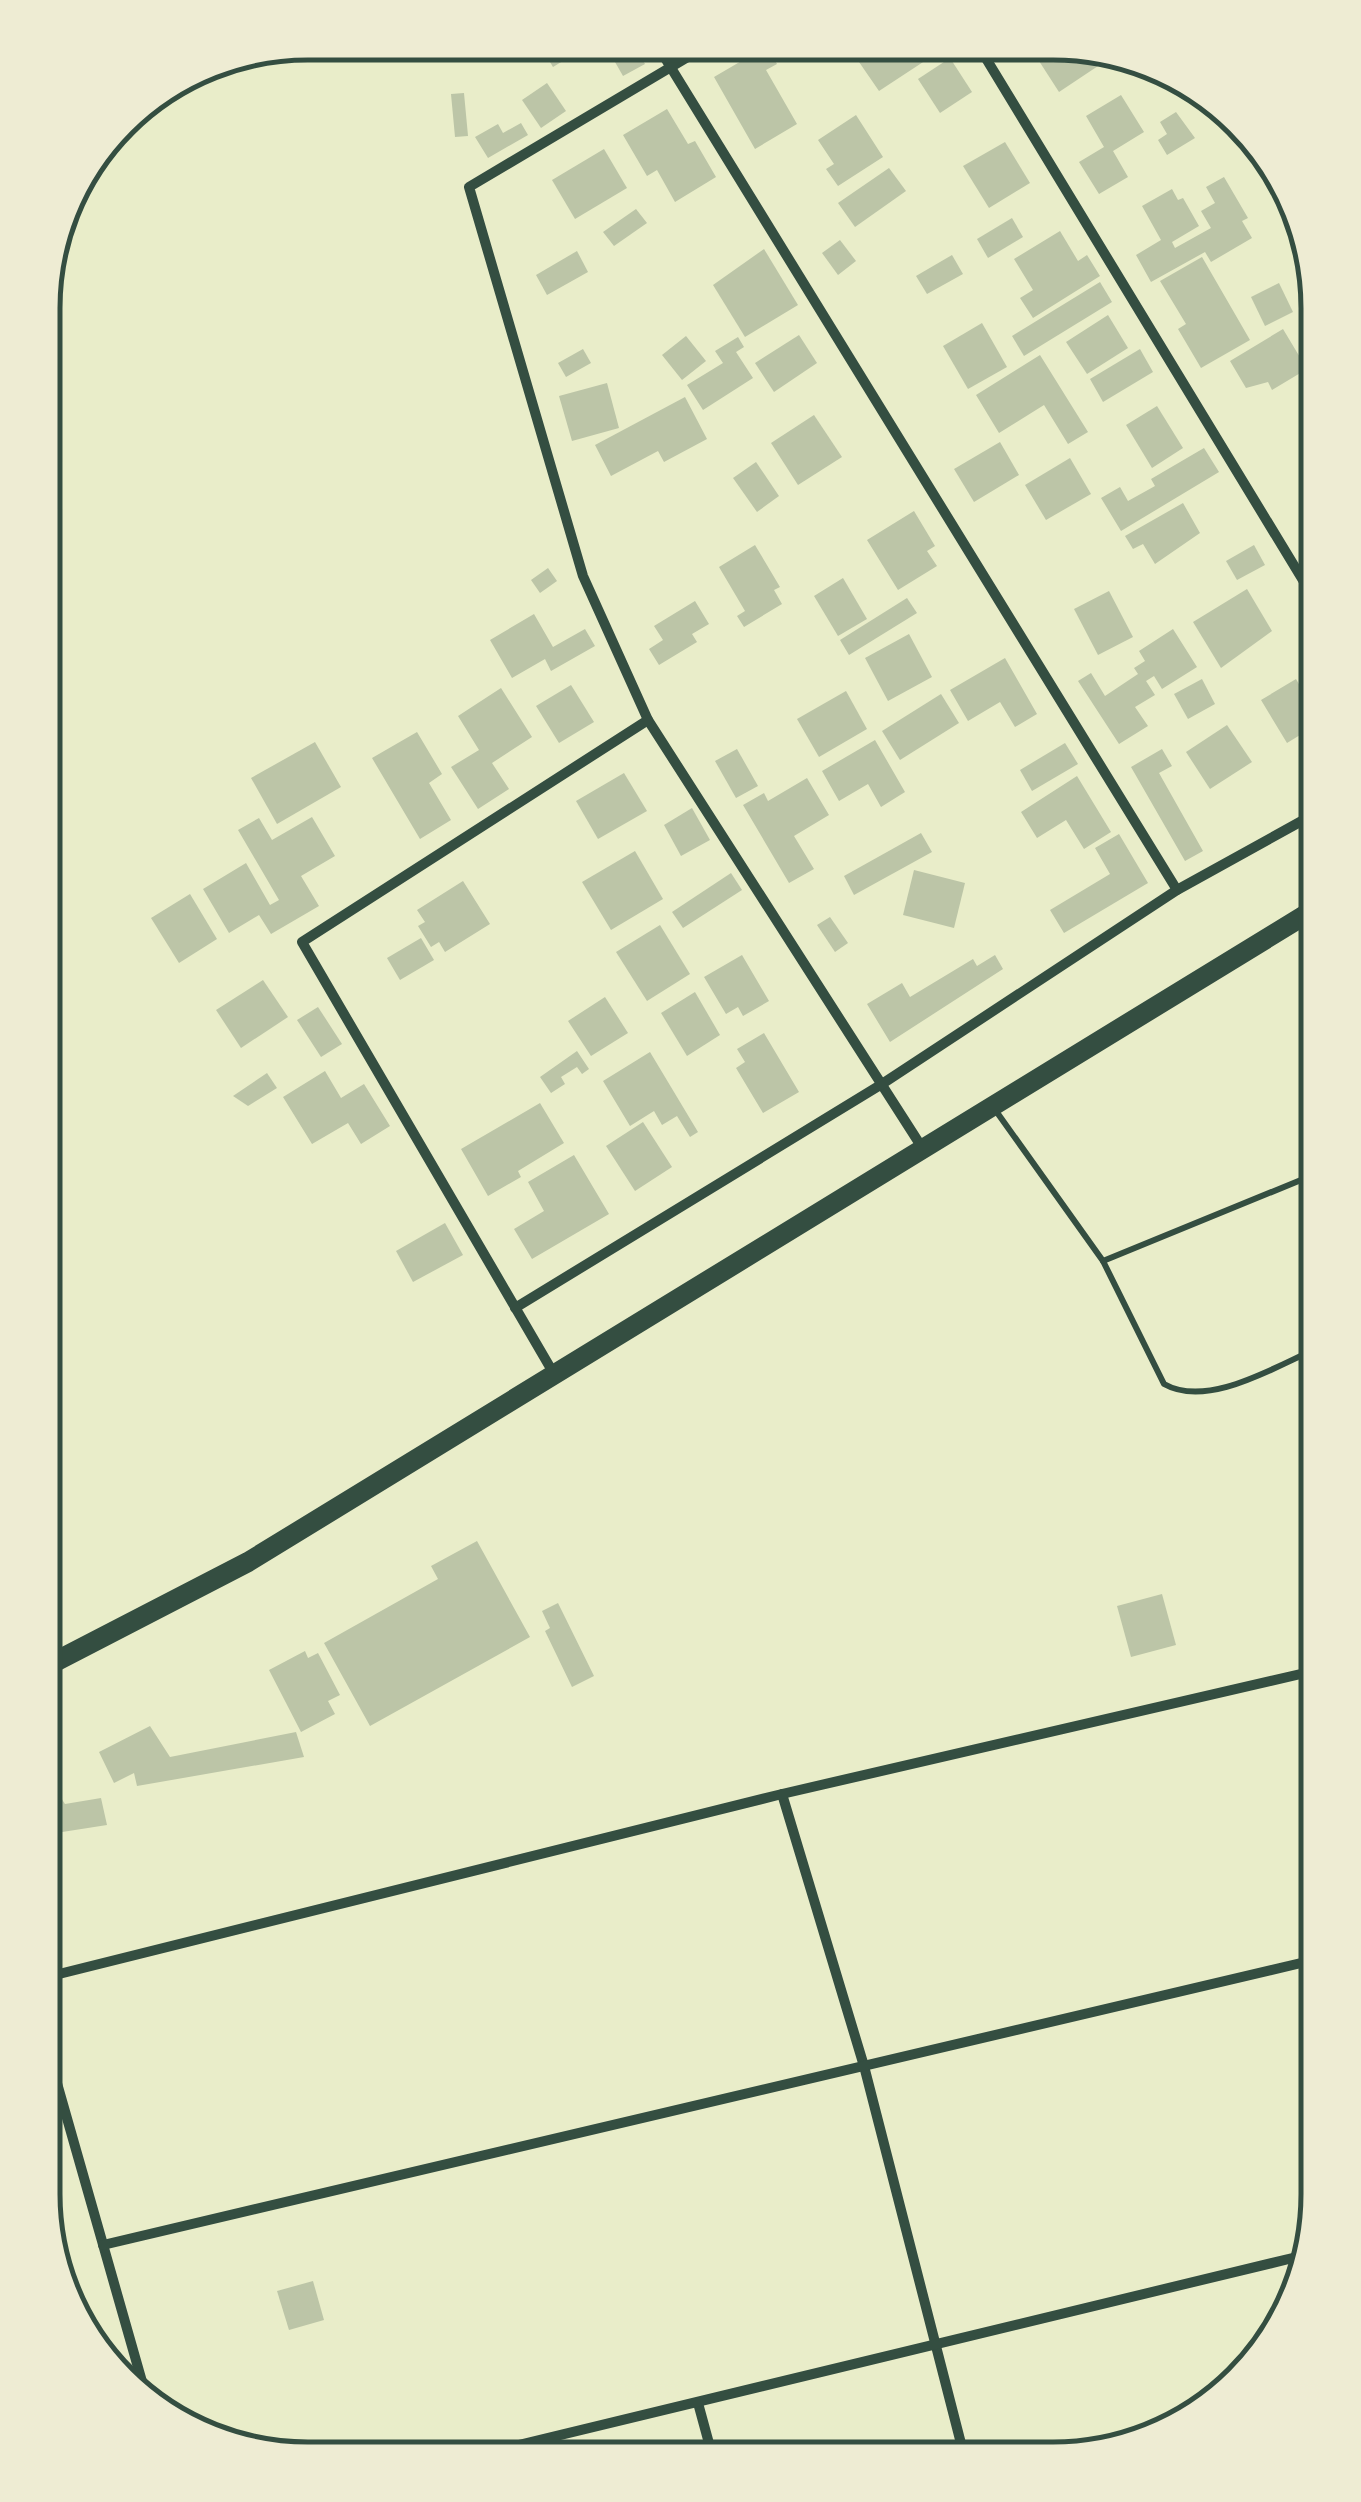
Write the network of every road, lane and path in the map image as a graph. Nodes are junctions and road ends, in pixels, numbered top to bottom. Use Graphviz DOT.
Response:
graph roads {
  1 [pos="682,60"];
  2 [pos="986,60"];
  3 [pos="666,61"];
  4 [pos="670,68"];
  5 [pos="1301,577"];
  6 [pos="648,720"];
  7 [pos="1301,822"];
  8 [pos="1177,890"];
  9 [pos="1301,918"];
  10 [pos="882,1084"];
  11 [pos="992,1106"];
  12 [pos="923,1149"];
  13 [pos="1301,1179"];
  14 [pos="1104,1261"];
  15 [pos="515,1308"];
  16 [pos="1300,1355"];
  17 [pos="554,1374"];
  18 [pos="60,1659"];
  19 [pos="1300,1674"];
  20 [pos="782,1794"];
  21 [pos="1300,1964"];
  22 [pos="60,1974"];
  23 [pos="864,2066"];
  24 [pos="60,2094"];
  25 [pos="103,2245"];
  26 [pos="1293,2258"];
  27 [pos="935,2344"];
  28 [pos="140,2376"];
  29 [pos="698,2403"];
  30 [pos="532,2442"];
  31 [pos="709,2442"];
  32 [pos="961,2442"];
  1 -- 4 [label="street"];
  2 -- 5 [label="street"];
  3 -- 4 [label="street"];
  4 -- 6 [label="street"];
  4 -- 8 [label="street"];
  6 -- 10 [label="street"];
  6 -- 15 [label="street"];
  7 -- 8 [label="street"];
  8 -- 10 [label="street"];
  9 -- 11 [label="main road"];
  10 -- 12 [label="street"];
  10 -- 15 [label="street"];
  11 -- 12 [label="main road"];
  11 -- 14 [label="lane"];
  12 -- 17 [label="main road"];
  13 -- 14 [label="lane"];
  14 -- 16 [label="lane"];
  15 -- 17 [label="street"];
  17 -- 18 [label="main road"];
  19 -- 20 [label="street"];
  20 -- 22 [label="street"];
  20 -- 23 [label="street"];
  21 -- 23 [label="street"];
  23 -- 25 [label="street"];
  23 -- 27 [label="street"];
  24 -- 25 [label="street"];
  25 -- 28 [label="street"];
  26 -- 27 [label="street"];
  27 -- 29 [label="street"];
  27 -- 32 [label="street"];
  29 -- 30 [label="street"];
  29 -- 31 [label="street"];
}
